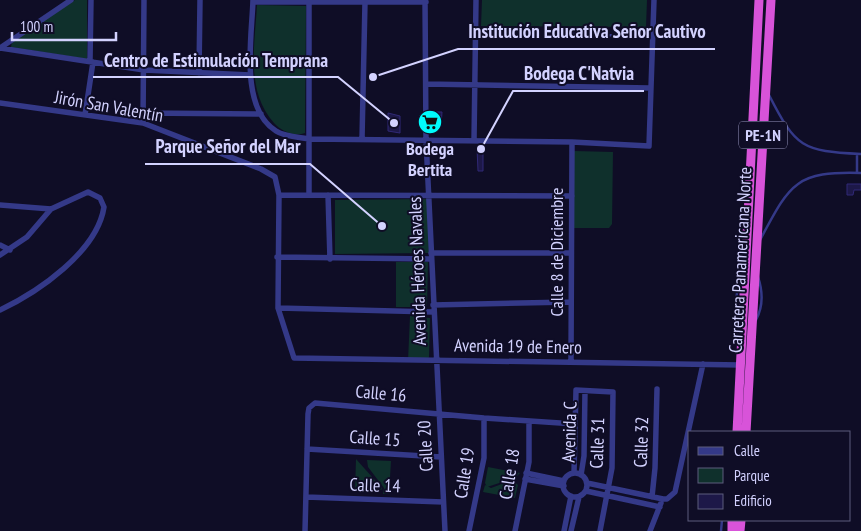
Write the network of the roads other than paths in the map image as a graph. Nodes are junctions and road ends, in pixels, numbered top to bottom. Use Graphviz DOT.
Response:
graph roads {
  1 [pos="71,0"];
  2 [pos="91,0"];
  3 [pos="144,0"];
  4 [pos="200,0"];
  5 [pos="476,0"];
  6 [pos="654,0"];
  7 [pos="759,0"];
  8 [pos="771,0"];
  9 [pos="253,1"];
  10 [pos="426,1"];
  11 [pos="309,2"];
  12 [pos="365,2"];
  13 [pos="61,3"];
  14 [pos="556,33"];
  15 [pos="652,37"];
  16 [pos="0,48"];
  17 [pos="92,61"];
  18 [pos="144,70"];
  19 [pos="199,73"];
  20 [pos="250,74"];
  21 [pos="426,84"];
  22 [pos="475,85"];
  23 [pos="650,88"];
  24 [pos="766,89"];
  25 [pos="0,103"];
  26 [pos="143,113"];
  27 [pos="261,114"];
  28 [pos="85,115"];
  29 [pos="143,123"];
  30 [pos="310,138"];
  31 [pos="362,139"];
  32 [pos="426,140"];
  33 [pos="474,141"];
  34 [pos="572,142"];
  35 [pos="857,154"];
  36 [pos="861,154"];
  37 [pos="857,173"];
  38 [pos="861,173"];
  39 [pos="279,195"];
  40 [pos="309,195"];
  41 [pos="328,195"];
  42 [pos="429,196"];
  43 [pos="572,196"];
  44 [pos="0,205"];
  45 [pos="51,209"];
  46 [pos="0,245"];
  47 [pos="757,247"];
  48 [pos="10,250"];
  49 [pos="571,252"];
  50 [pos="0,255"];
  51 [pos="431,256"];
  52 [pos="277,257"];
  53 [pos="330,258"];
  54 [pos="571,302"];
  55 [pos="433,305"];
  56 [pos="278,308"];
  57 [pos="0,310"];
  58 [pos="433,312"];
  59 [pos="747,328"];
  60 [pos="571,362"];
  61 [pos="436,364"];
  62 [pos="703,364"];
  63 [pos="740,365"];
  64 [pos="658,389"];
  65 [pos="585,391"];
  66 [pos="438,413"];
  67 [pos="484,418"];
  68 [pos="529,422"];
  69 [pos="576,424"];
  70 [pos="689,431"];
  71 [pos="736,431"];
  72 [pos="746,431"];
  73 [pos="688,435"];
  74 [pos="307,449"];
  75 [pos="441,457"];
  76 [pos="574,473"];
  77 [pos="581,475"];
  78 [pos="526,476"];
  79 [pos="587,483"];
  80 [pos="564,484"];
  81 [pos="609,487"];
  82 [pos="586,491"];
  83 [pos="607,495"];
  84 [pos="571,496"];
  85 [pos="306,497"];
  86 [pos="579,497"];
  87 [pos="652,497"];
  88 [pos="662,499"];
  89 [pos="443,502"];
  90 [pos="660,507"];
  91 [pos="305,531"];
  92 [pos="444,531"];
  93 [pos="469,531"];
  94 [pos="515,531"];
  95 [pos="564,531"];
  96 [pos="571,531"];
  97 [pos="600,531"];
  98 [pos="650,531"];
  1 -- 13 [label="street"];
  2 -- 17 [label="street"];
  3 -- 18 [label="street"];
  4 -- 19 [label="street"];
  5 -- 22 [label="street"];
  6 -- 15 [label="street"];
  7 -- 59 [label="highway, Carretera Panamericana Norte / PE-1N"];
  8 -- 24 [label="highway, Carretera Panamericana Norte / PE-1N"];
  9 -- 11 [label="street"];
  9 -- 20 [label="street"];
  10 -- 12 [label="street"];
  10 -- 21 [label="street, Avenida Héroes Navales"];
  11 -- 12 [label="street"];
  11 -- 30 [label="street"];
  12 -- 31 [label="street"];
  13 -- 16 [label="street"];
  14 -- 15 [label="lane"];
  15 -- 23 [label="street"];
  16 -- 17 [label="street"];
  17 -- 18 [label="street"];
  17 -- 28 [label="street"];
  18 -- 19 [label="street"];
  18 -- 26 [label="street"];
  19 -- 20 [label="street"];
  20 -- 27 [label="street"];
  21 -- 22 [label="street"];
  21 -- 32 [label="street, Avenida Héroes Navales"];
  22 -- 23 [label="street"];
  22 -- 33 [label="street"];
  23 -- 34 [label="street"];
  24 -- 35 [label="lane"];
  24 -- 47 [label="highway, Carretera Panamericana Norte / PE-1N"];
  25 -- 28 [label="street, Jirón San Valentín"];
  26 -- 27 [label="street"];
  26 -- 29 [label="street"];
  27 -- 30 [label="street"];
  28 -- 29 [label="street, Jirón San Valentín"];
  29 -- 39 [label="street, Jirón San Valentín"];
  30 -- 31 [label="street"];
  30 -- 40 [label="street"];
  31 -- 32 [label="street"];
  32 -- 33 [label="street"];
  32 -- 42 [label="street, Avenida Héroes Navales"];
  33 -- 34 [label="street"];
  34 -- 43 [label="street, Calle 8 de Diciembre"];
  35 -- 36 [label="lane"];
  35 -- 37 [label="lane"];
  37 -- 38 [label="lane"];
  37 -- 47 [label="lane"];
  39 -- 40 [label="street"];
  39 -- 52 [label="street"];
  40 -- 41 [label="street"];
  41 -- 42 [label="street"];
  41 -- 53 [label="street"];
  42 -- 43 [label="street"];
  42 -- 51 [label="street, Avenida Héroes Navales"];
  43 -- 49 [label="street, Calle 8 de Diciembre"];
  44 -- 45 [label="street"];
  45 -- 48 [label="street"];
  45 -- 57 [label="street"];
  46 -- 48 [label="street"];
  47 -- 59 [label="highway, Carretera Panamericana Norte / PE-1N"];
  48 -- 50 [label="street"];
  49 -- 51 [label="street"];
  49 -- 54 [label="street, Calle 8 de Diciembre"];
  51 -- 53 [label="street"];
  51 -- 55 [label="street, Avenida Héroes Navales"];
  52 -- 53 [label="street"];
  52 -- 56 [label="street"];
  54 -- 55 [label="street"];
  54 -- 60 [label="street, Calle 8 de Diciembre"];
  55 -- 58 [label="street, Avenida Héroes Navales"];
  56 -- 58 [label="street"];
  56 -- 61 [label="street, Avenida 19 de Enero"];
  58 -- 61 [label="street, Avenida Héroes Navales"];
  59 -- 63 [label="highway, Carretera Panamericana Norte / PE-1N"];
  59 -- 72 [label="highway, Carretera Panamericana Norte / PE-1N"];
  60 -- 61 [label="street, Avenida 19 de Enero"];
  60 -- 62 [label="street, Avenida 19 de Enero"];
  61 -- 66 [label="street, Calle 20"];
  62 -- 63 [label="street, Avenida 19 de Enero"];
  62 -- 70 [label="street"];
  63 -- 71 [label="highway, Carretera Panamericana Norte / PE-1N"];
  64 -- 87 [label="street, Calle 32"];
  65 -- 69 [label="street, Avenida C"];
  65 -- 77 [label="street, Avenida C"];
  65 -- 81 [label="street, Calle 31"];
  66 -- 67 [label="street, Calle 16"];
  66 -- 74 [label="street, Calle 16"];
  66 -- 75 [label="street, Calle 20"];
  67 -- 68 [label="street, Calle 16"];
  67 -- 93 [label="street, Calle 19"];
  68 -- 69 [label="street, Calle 16"];
  68 -- 78 [label="street, Calle 18"];
  69 -- 76 [label="street, Avenida C"];
  73 -- 88 [label="street"];
  74 -- 75 [label="street, Calle 15"];
  74 -- 85 [label="street, Calle 16"];
  75 -- 89 [label="street, Calle 20"];
  76 -- 77 [label="street"];
  76 -- 80 [label="street"];
  77 -- 79 [label="street"];
  78 -- 80 [label="street"];
  78 -- 94 [label="street, Calle 18"];
  79 -- 81 [label="street"];
  79 -- 82 [label="street"];
  80 -- 84 [label="street"];
  81 -- 83 [label="street, Calle 31"];
  81 -- 87 [label="street"];
  82 -- 83 [label="street"];
  82 -- 86 [label="street"];
  83 -- 90 [label="street"];
  83 -- 97 [label="street, Calle 31"];
  84 -- 86 [label="street"];
  84 -- 95 [label="street"];
  85 -- 89 [label="street, Calle 14"];
  85 -- 91 [label="street, Calle 16"];
  86 -- 96 [label="street"];
  87 -- 88 [label="street"];
  88 -- 90 [label="street"];
  89 -- 92 [label="street, Calle 20"];
  90 -- 98 [label="street"];
}
